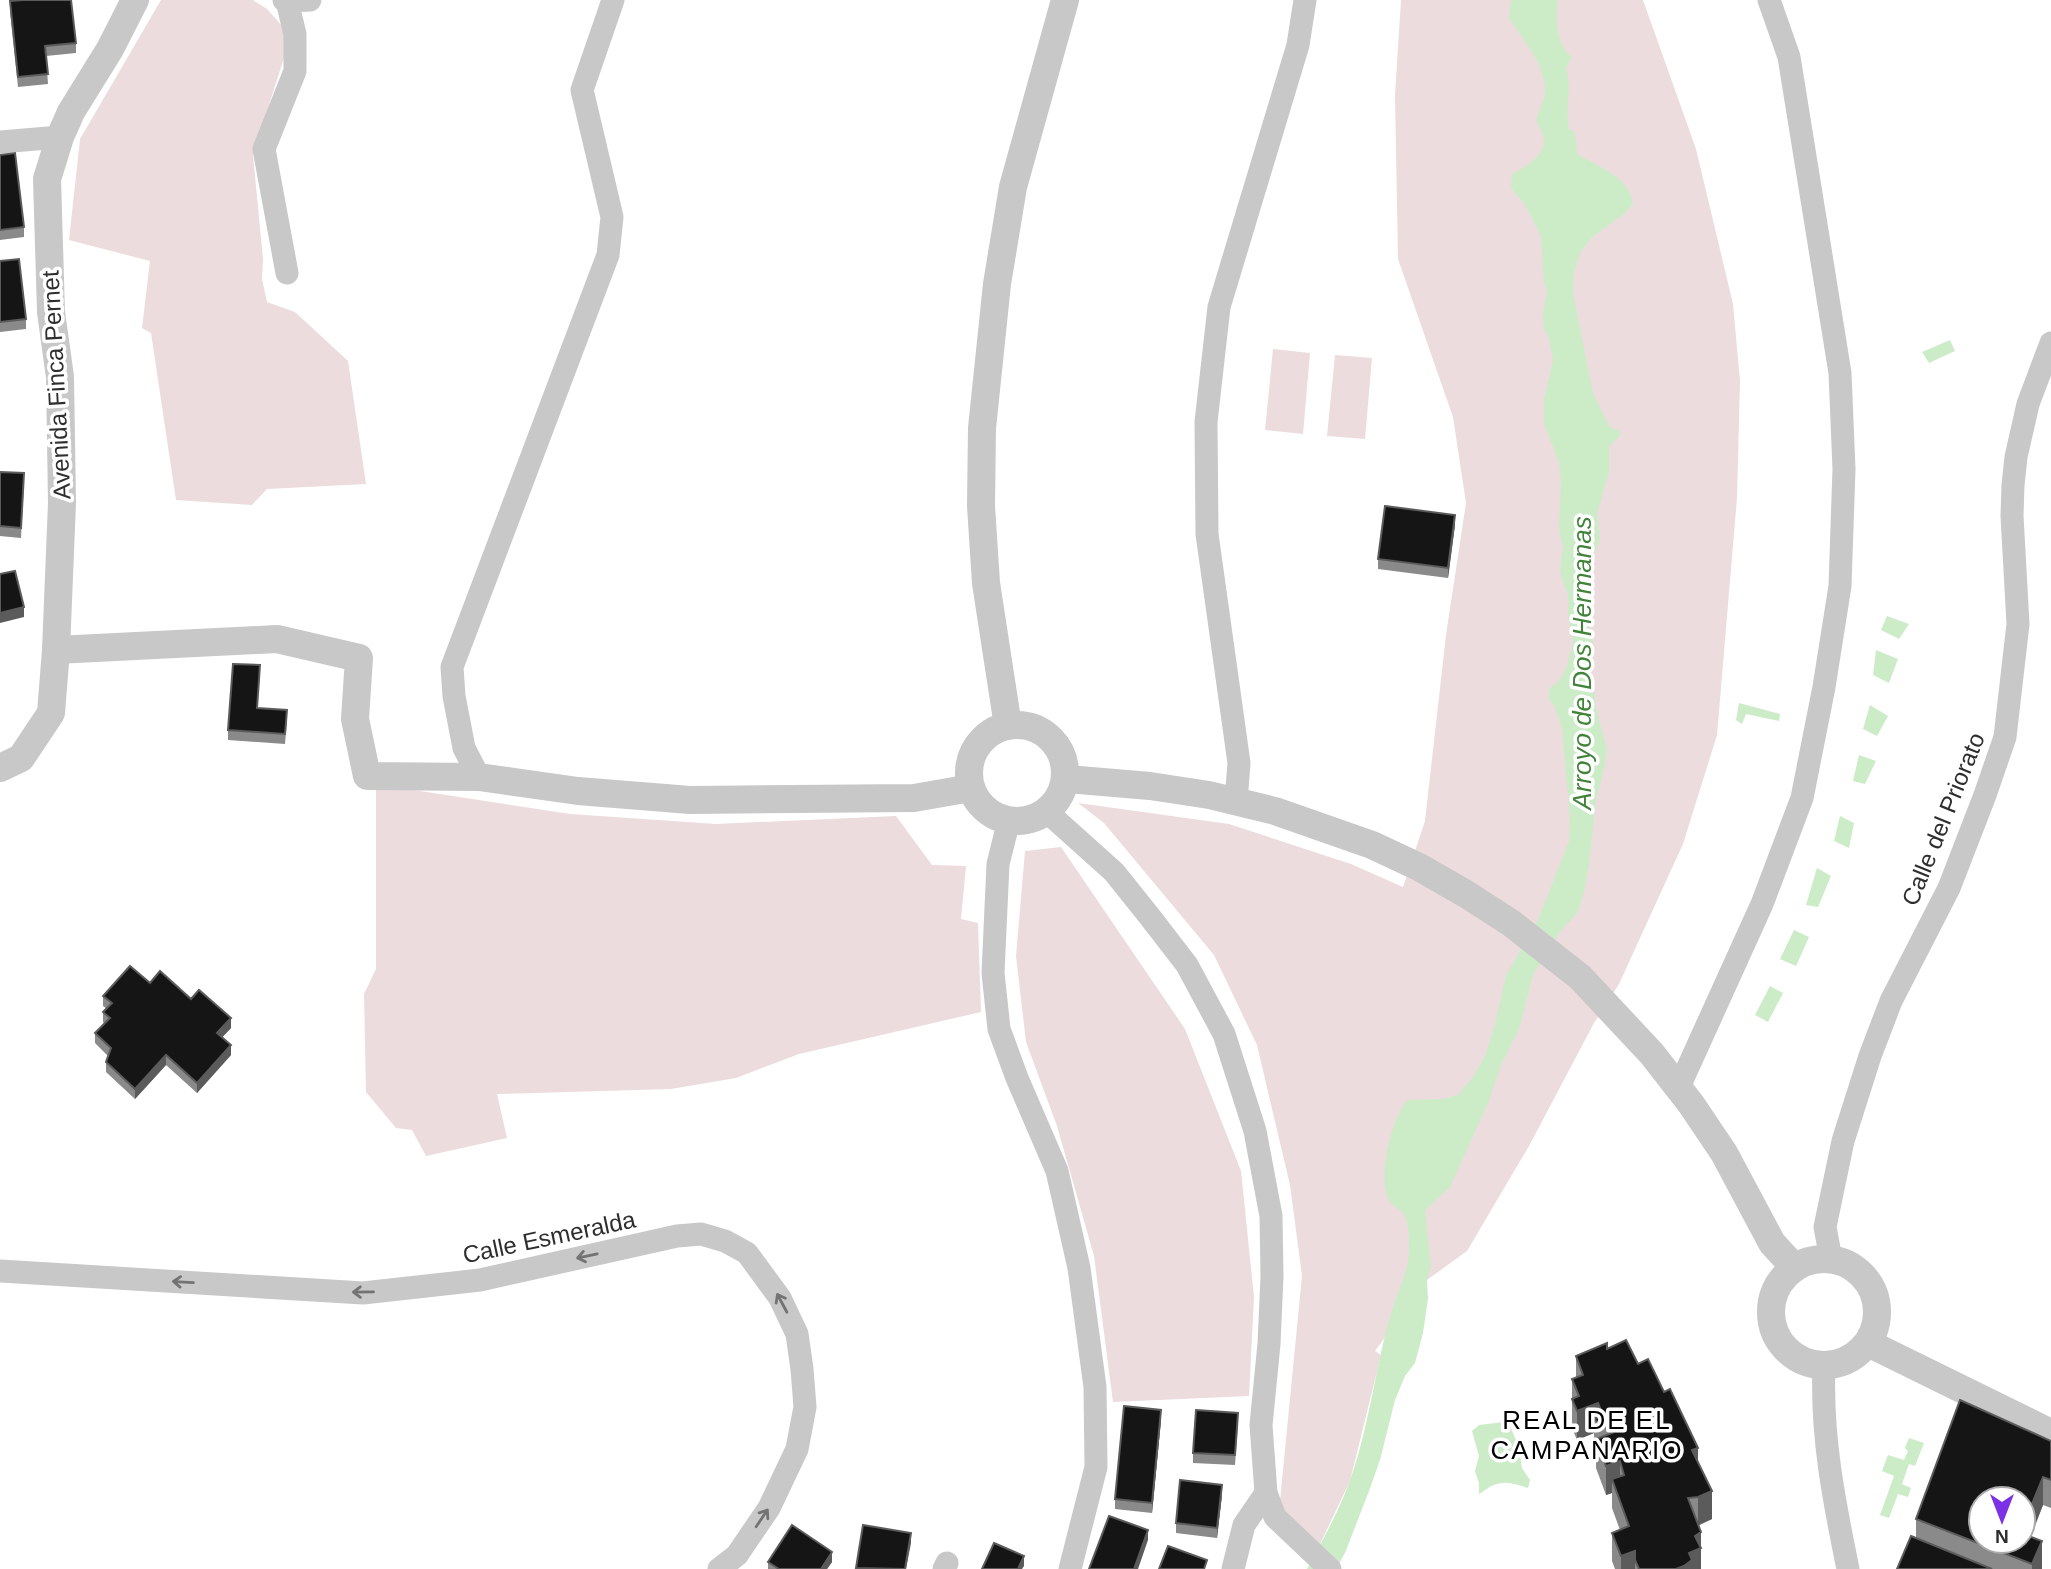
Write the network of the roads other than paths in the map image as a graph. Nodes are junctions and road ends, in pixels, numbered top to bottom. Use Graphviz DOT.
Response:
graph roads {
  1 [pos="135,0"];
  2 [pos="310,0"];
  3 [pos="613,0"];
  4 [pos="1065,0"];
  5 [pos="1306,0"];
  6 [pos="1769,0"];
  7 [pos="285,1"];
  8 [pos="60,137"];
  9 [pos="0,142"];
  10 [pos="287,273"];
  11 [pos="2051,343"];
  12 [pos="56,650"];
  13 [pos="1008,726"];
  14 [pos="0,768"];
  15 [pos="479,776"];
  16 [pos="1067,779"];
  17 [pos="971,788"];
  18 [pos="1236,801"];
  19 [pos="1046,811"];
  20 [pos="1009,820"];
  21 [pos="1679,1087"];
  22 [pos="1830,1259"];
  23 [pos="1795,1268"];
  24 [pos="0,1271"];
  25 [pos="1868,1343"];
  26 [pos="1824,1366"];
  27 [pos="2051,1433"];
  28 [pos="1266,1493"];
  29 [pos="719,1569"];
  30 [pos="1070,1569"];
  31 [pos="1233,1569"];
  32 [pos="1330,1569"];
  33 [pos="1848,1569"];
  1 -- 8 [label="street, Avenida Finca Pernet"];
  2 -- 7 [label="street"];
  3 -- 15 [label="street"];
  4 -- 13 [label="street"];
  5 -- 18 [label="street"];
  6 -- 21 [label="street"];
  7 -- 10 [label="street"];
  8 -- 9 [label="street"];
  8 -- 12 [label="street, Avenida Finca Pernet"];
  11 -- 22 [label="street, Calle del Priorato"];
  12 -- 14 [label="street, Avenida Finca Pernet"];
  12 -- 15 [label="street"];
  13 -- 16 [label="street"];
  13 -- 17 [label="street"];
  15 -- 17 [label="street"];
  16 -- 18 [label="street"];
  16 -- 19 [label="street"];
  17 -- 20 [label="street"];
  18 -- 21 [label="street"];
  19 -- 20 [label="street"];
  19 -- 28 [label="street"];
  20 -- 30 [label="street"];
  21 -- 23 [label="street"];
  22 -- 23 [label="street"];
  22 -- 25 [label="street"];
  23 -- 26 [label="street"];
  29 -- 24 [label="street, Calle Esmeralda, one-way"];
  25 -- 26 [label="street"];
  25 -- 27 [label="street"];
  26 -- 33 [label="street"];
  28 -- 31 [label="street"];
  28 -- 32 [label="street"];
}
